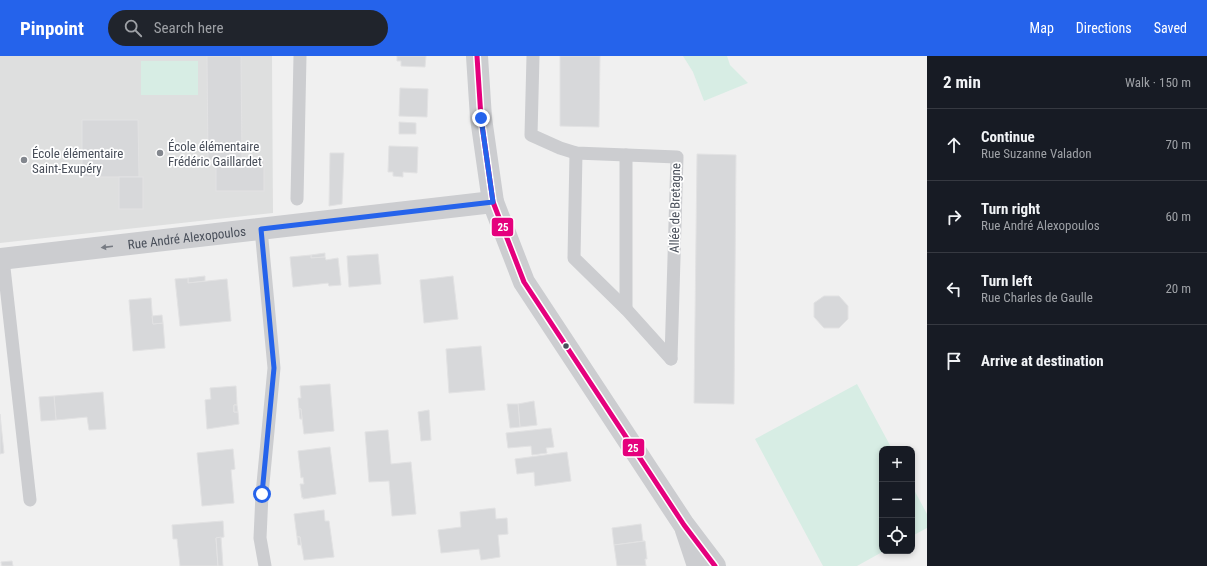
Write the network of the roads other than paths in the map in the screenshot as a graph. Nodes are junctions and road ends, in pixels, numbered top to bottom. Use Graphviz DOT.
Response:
graph roads {
  1 [pos="300,56"];
  2 [pos="477,56"];
  3 [pos="533,56"];
  4 [pos="576,153"];
  5 [pos="626,155"];
  6 [pos="297,199"];
  7 [pos="493,202"];
  8 [pos="261,229"];
  9 [pos="2,259"];
  10 [pos="626,310"];
  11 [pos="30,500"];
  12 [pos="684,525"];
  13 [pos="265,566"];
  14 [pos="698,566"];
  15 [pos="715,566"];
  1 -- 6 [label="lane"];
  2 -- 7 [label="street"];
  3 -- 4 [label="lane, Allée de Bretagne"];
  4 -- 5 [label="lane, Allée de Bretagne"];
  4 -- 10 [label="lane"];
  5 -- 10 [label="lane"];
  5 -- 10 [label="lane, Allée de Bretagne"];
  7 -- 8 [label="street, Rue André Alexopoulos"];
  7 -- 12 [label="street"];
  8 -- 9 [label="street, Rue André Alexopoulos, one-way"];
  8 -- 13 [label="lane"];
  9 -- 11 [label="lane"];
  12 -- 14 [label="street"];
  12 -- 15 [label="street"];
}
